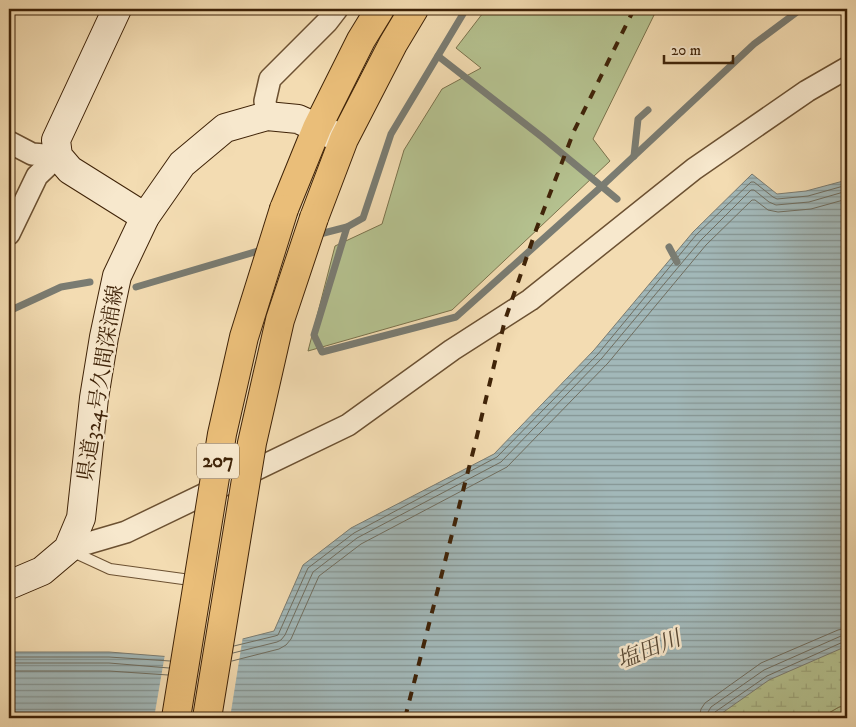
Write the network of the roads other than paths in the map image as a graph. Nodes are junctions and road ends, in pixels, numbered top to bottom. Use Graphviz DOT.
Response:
graph roads {
  1 [pos="117,9"];
  2 [pos="337,9"];
  3 [pos="380,9"];
  4 [pos="414,9"];
  5 [pos="847,68"];
  6 [pos="267,116"];
  7 [pos="317,128"];
  8 [pos="344,139"];
  9 [pos="9,142"];
  10 [pos="58,156"];
  11 [pos="145,217"];
  12 [pos="9,234"];
  13 [pos="68,549"];
  14 [pos="183,579"];
  15 [pos="9,585"];
  16 [pos="176,718"];
  17 [pos="207,718"];
  1 -- 10 [label="main road"];
  2 -- 6 [label="street"];
  3 -- 7 [label="highway, 207"];
  4 -- 8 [label="highway, 207"];
  5 -- 13 [label="street"];
  6 -- 7 [label="main road, 県道324号久間深浦線"];
  6 -- 11 [label="main road, 県道324号久間深浦線"];
  7 -- 8 [label="main road, 県道324号久間深浦線"];
  7 -- 16 [label="highway, 207, bridge"];
  8 -- 17 [label="highway, 207, bridge"];
  9 -- 10 [label="street"];
  10 -- 11 [label="main road"];
  10 -- 12 [label="street"];
  11 -- 13 [label="main road, 県道324号久間深浦線"];
  13 -- 14 [label="lane"];
  13 -- 15 [label="main road, 県道324号久間深浦線"];
}
